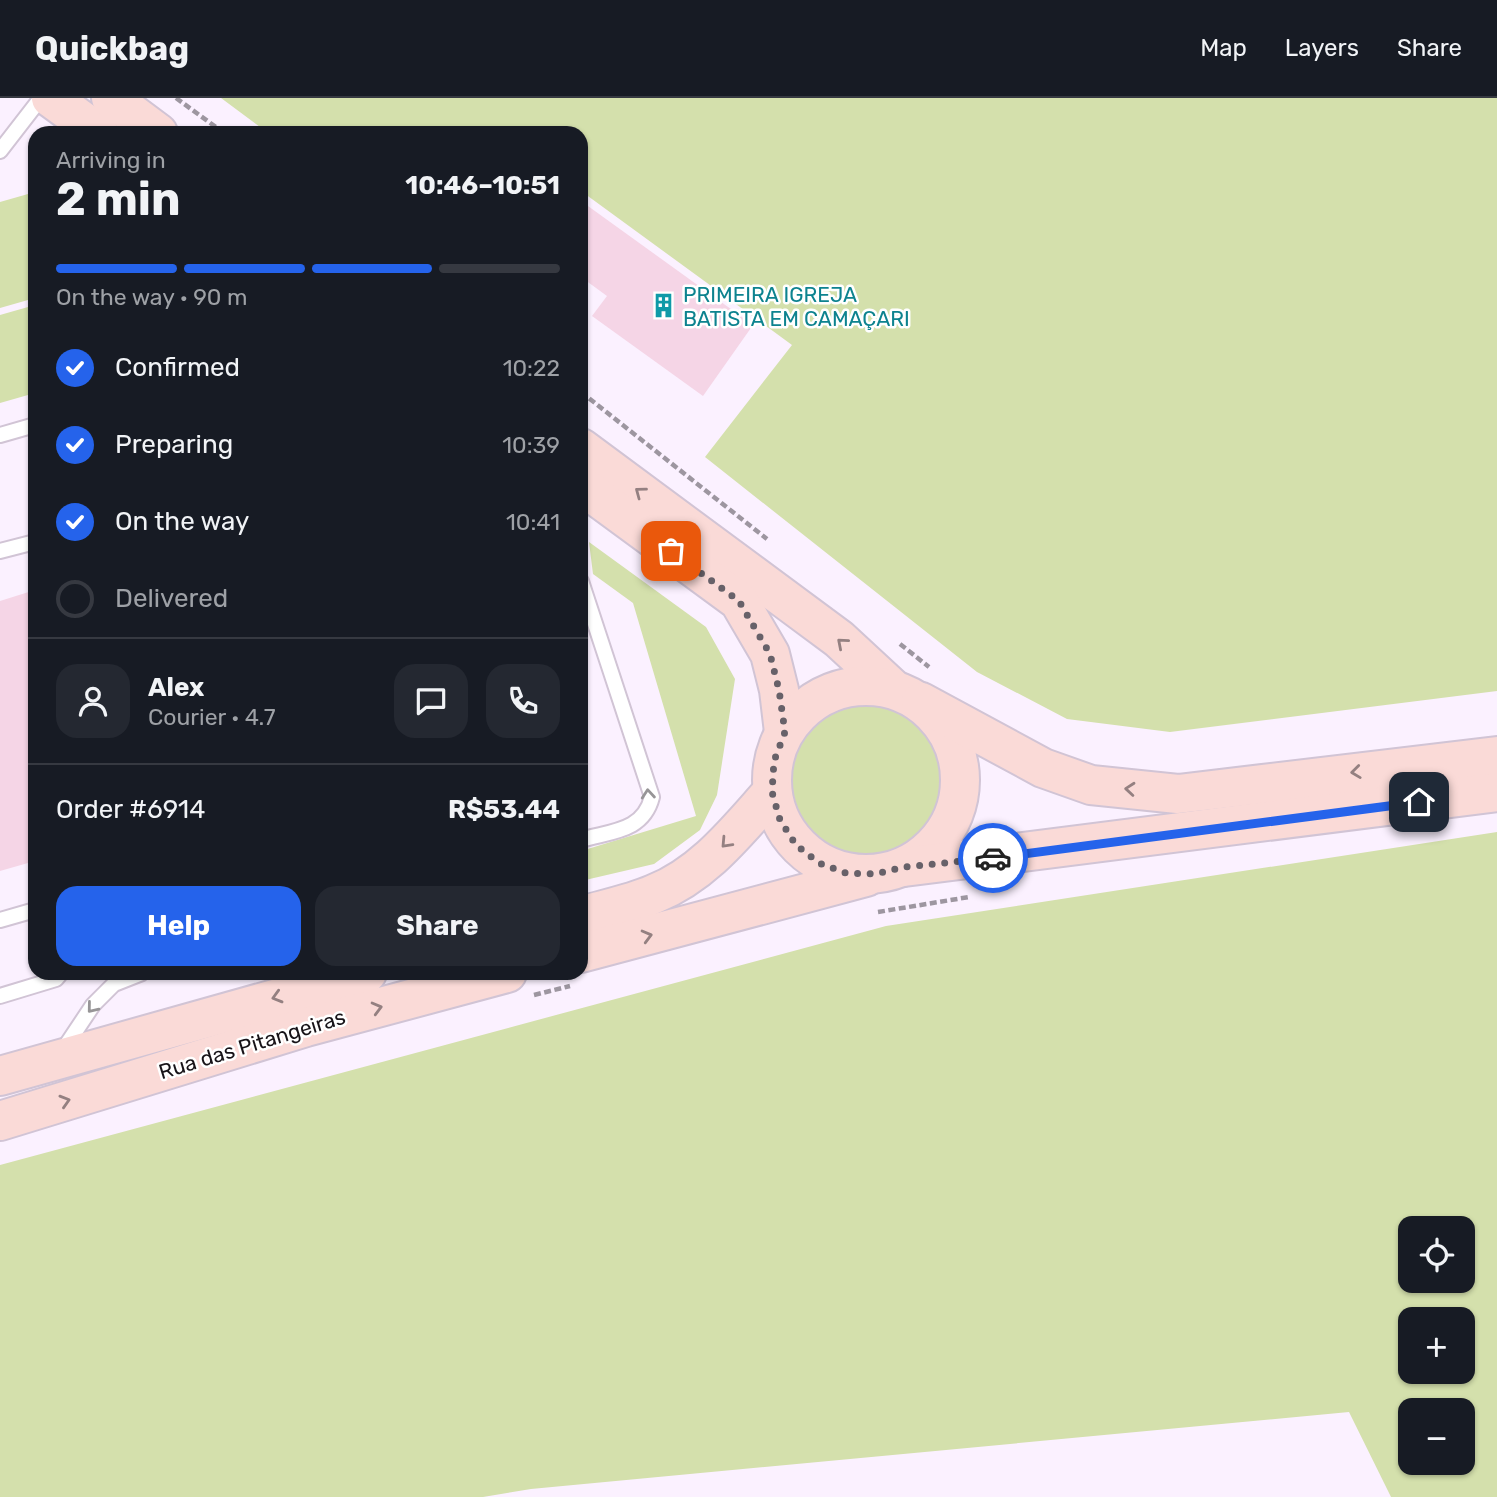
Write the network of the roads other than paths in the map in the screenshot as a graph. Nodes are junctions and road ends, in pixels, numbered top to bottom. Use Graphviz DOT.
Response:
graph roads {
  1 [pos="40,98"];
  2 [pos="51,98"];
  3 [pos="111,98"];
  4 [pos="89,126"];
  5 [pos="149,126"];
  6 [pos="0,151"];
  7 [pos="28,427"];
  8 [pos="0,435"];
  9 [pos="588,453"];
  10 [pos="588,490"];
  11 [pos="28,544"];
  12 [pos="0,551"];
  13 [pos="588,602"];
  14 [pos="916,688"];
  15 [pos="785,732"];
  16 [pos="1497,756"];
  17 [pos="772,792"];
  18 [pos="1497,792"];
  19 [pos="588,838"];
  20 [pos="890,871"];
  21 [pos="28,912"];
  22 [pos="588,914"];
  23 [pos="0,920"];
  24 [pos="588,966"];
  25 [pos="53,980"];
  26 [pos="124,980"];
  27 [pos="342,980"];
  28 [pos="515,985"];
  29 [pos="0,996"];
  30 [pos="57,1059"];
  31 [pos="0,1076"];
  32 [pos="0,1121"];
  1 -- 6 [label="lane"];
  2 -- 4 [label="street"];
  3 -- 5 [label="street"];
  7 -- 8 [label="lane"];
  14 -- 9 [label="street, one-way"];
  10 -- 15 [label="street"];
  11 -- 12 [label="lane"];
  19 -- 13 [label="lane, one-way"];
  14 -- 15 [label="street"];
  16 -- 14 [label="street, one-way"];
  14 -- 20 [label="street"];
  15 -- 17 [label="street"];
  17 -- 20 [label="street"];
  17 -- 22 [label="street, one-way"];
  18 -- 20 [label="street"];
  24 -- 20 [label="street, one-way"];
  21 -- 23 [label="lane"];
  25 -- 29 [label="lane"];
  26 -- 30 [label="lane, one-way"];
  27 -- 30 [label="street, Rua das Pitangeiras, one-way"];
  32 -- 28 [label="street, Rua das Pitangeiras, one-way"];
  30 -- 31 [label="street, Rua das Pitangeiras"];
}
